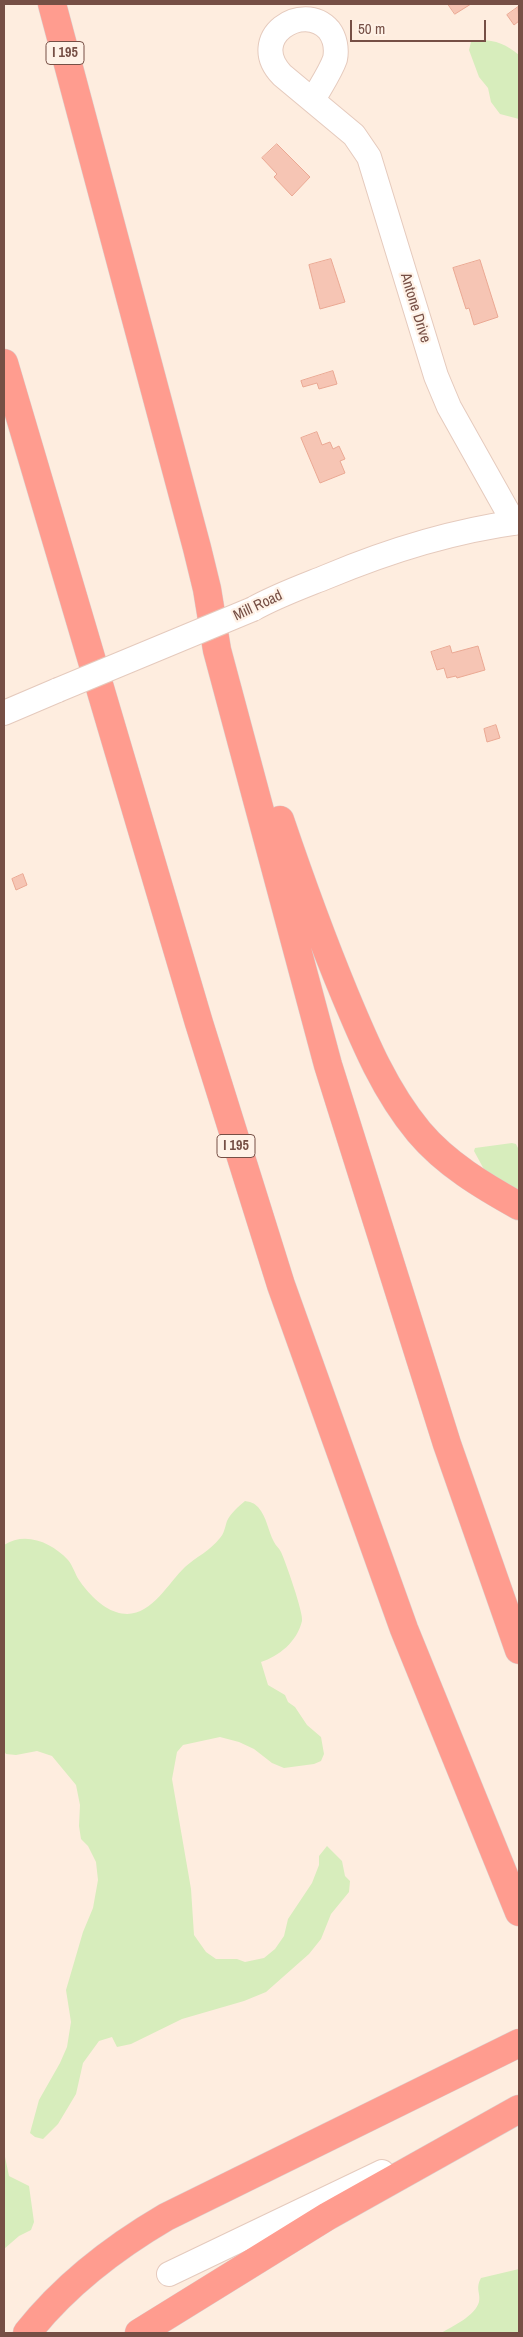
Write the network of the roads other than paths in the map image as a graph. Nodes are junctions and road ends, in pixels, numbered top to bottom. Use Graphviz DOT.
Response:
graph roads {
  1 [pos="52,4"];
  2 [pos="313,100"];
  3 [pos="4,363"];
  4 [pos="516,523"];
  5 [pos="218,650"];
  6 [pos="4,713"];
  7 [pos="519,1206"];
  8 [pos="519,1650"];
  9 [pos="519,1912"];
  10 [pos="519,2043"];
  11 [pos="519,2108"];
  12 [pos="170,2274"];
  13 [pos="27,2333"];
  14 [pos="139,2333"];
  1 -- 5 [label="highway, I 195"];
  2 -- 4 [label="street, Antone Drive"];
  3 -- 9 [label="highway, I 195"];
  4 -- 6 [label="street, Mill Road, bridge"];
  5 -- 7 [label="highway"];
  5 -- 8 [label="highway, I 195"];
  10 -- 13 [label="highway"];
  11 -- 12 [label="street"];
  11 -- 14 [label="highway"];
}
